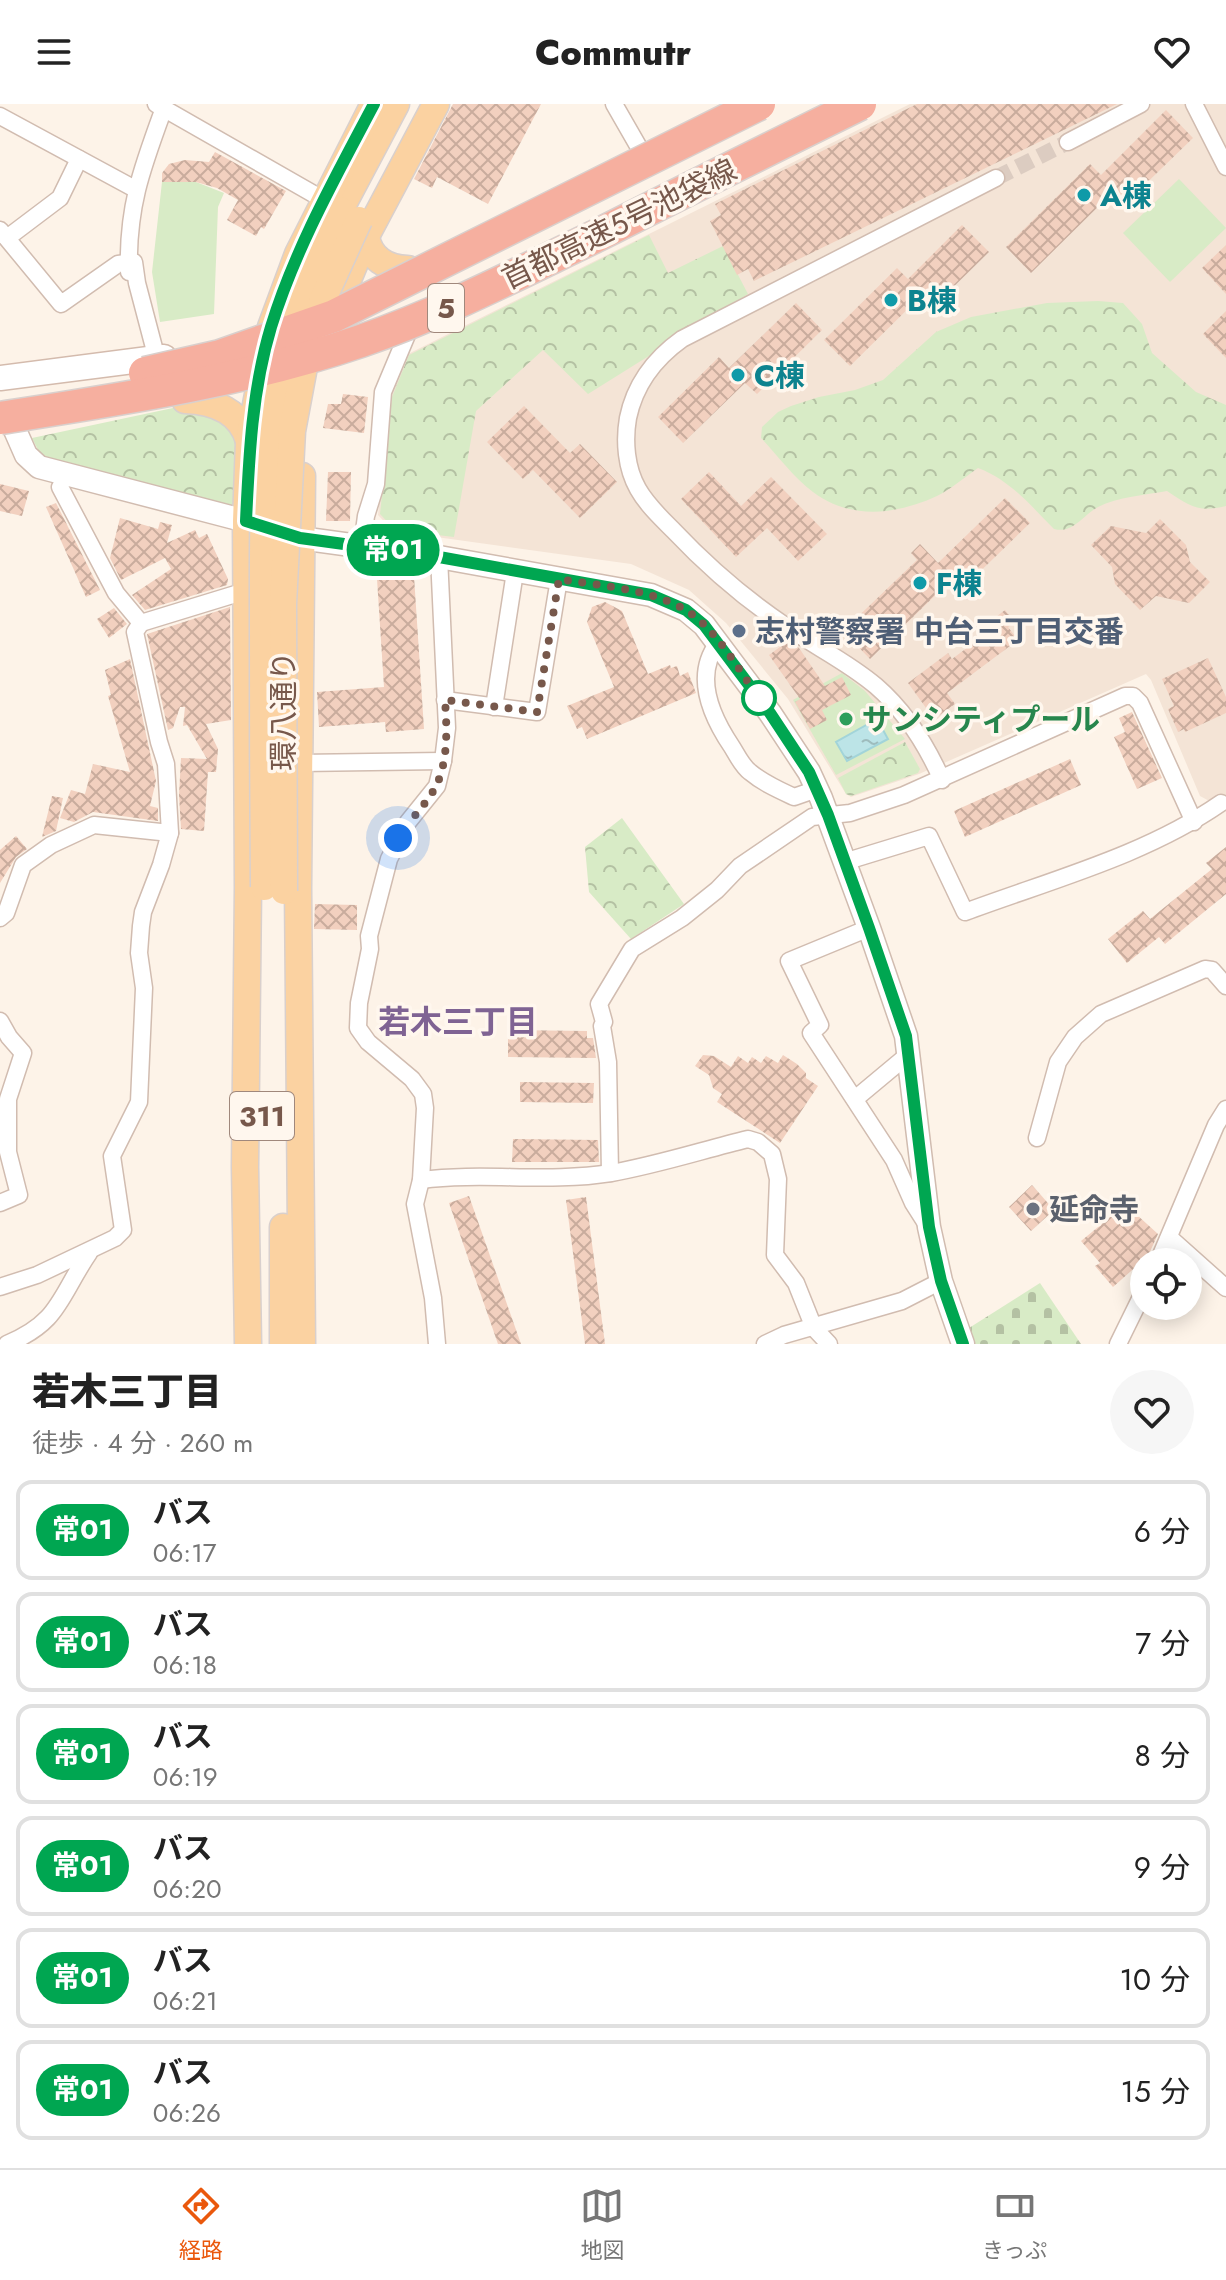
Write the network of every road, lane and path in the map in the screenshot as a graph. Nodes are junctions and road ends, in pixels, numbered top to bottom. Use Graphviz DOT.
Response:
graph roads {
  1 [pos="9,104"];
  2 [pos="374,104"];
  3 [pos="396,104"];
  4 [pos="419,104"];
  5 [pos="436,104"];
  6 [pos="614,104"];
  7 [pos="735,104"];
  8 [pos="759,104"];
  9 [pos="860,104"];
  10 [pos="1141,104"];
  11 [pos="1194,104"];
  12 [pos="160,106"];
  13 [pos="0,116"];
  14 [pos="1068,142"];
  15 [pos="641,151"];
  16 [pos="79,159"];
  17 [pos="1226,167"];
  18 [pos="996,178"];
  19 [pos="135,189"];
  20 [pos="324,200"];
  21 [pos="3,234"];
  22 [pos="366,236"];
  23 [pos="129,261"];
  24 [pos="408,269"];
  25 [pos="337,301"];
  26 [pos="134,313"];
  27 [pos="271,327"];
  28 [pos="409,330"];
  29 [pos="157,359"];
  30 [pos="315,367"];
  31 [pos="0,378"];
  32 [pos="259,382"];
  33 [pos="0,397"];
  34 [pos="185,400"];
  35 [pos="5,427"];
  36 [pos="249,441"];
  37 [pos="60,487"];
  38 [pos="246,521"];
  39 [pos="300,538"];
  40 [pos="362,546"];
  41 [pos="439,557"];
  42 [pos="515,572"];
  43 [pos="559,579"];
  44 [pos="300,587"];
  45 [pos="246,590"];
  46 [pos="141,623"];
  47 [pos="718,643"];
  48 [pos="445,700"];
  49 [pos="494,707"];
  50 [pos="443,761"];
  51 [pos="300,763"];
  52 [pos="942,780"];
  53 [pos="817,789"];
  54 [pos="1221,803"];
  55 [pos="828,815"];
  56 [pos="1194,822"];
  57 [pos="170,833"];
  58 [pos="844,862"];
  59 [pos="273,889"];
  60 [pos="0,918"];
  61 [pos="869,928"];
  62 [pos="1226,986"];
  63 [pos="0,1021"];
  64 [pos="909,1054"];
  65 [pos="273,1079"];
  66 [pos="855,1099"];
  67 [pos="1226,1109"];
  68 [pos="1037,1138"];
  69 [pos="610,1173"];
  70 [pos="421,1180"];
  71 [pos="0,1203"];
  72 [pos="929,1227"];
  73 [pos="1170,1238"];
  74 [pos="1165,1248"];
  75 [pos="91,1250"];
  76 [pos="941,1281"];
  77 [pos="0,1287"];
  78 [pos="1226,1288"];
  79 [pos="1130,1320"];
  80 [pos="814,1328"];
  81 [pos="7,1344"];
  82 [pos="248,1344"];
  83 [pos="263,1344"];
  84 [pos="283,1344"];
  85 [pos="302,1344"];
  86 [pos="437,1344"];
  87 [pos="765,1344"];
  88 [pos="829,1344"];
  89 [pos="963,1344"];
  90 [pos="1118,1344"];
  1 -- 13 [label="street"];
  2 -- 20 [label="main road"];
  3 -- 59 [label="main road, 環八通り / 311, bridge"];
  4 -- 59 [label="main road, 環八通り / 311, bridge"];
  5 -- 22 [label="main road"];
  6 -- 15 [label="street"];
  7 -- 15 [label="street"];
  8 -- 33 [label="highway, 首都高速5号池袋線 / 5, bridge"];
  9 -- 28 [label="street"];
  9 -- 35 [label="highway, 首都高速5号池袋線 / 5, bridge"];
  10 -- 14 [label="street"];
  11 -- 17 [label="street"];
  12 -- 19 [label="street"];
  12 -- 20 [label="street"];
  13 -- 16 [label="street"];
  15 -- 24 [label="street"];
  16 -- 19 [label="street"];
  16 -- 21 [label="street"];
  18 -- 52 [label="street"];
  19 -- 23 [label="street"];
  20 -- 27 [label="main road"];
  21 -- 23 [label="street"];
  22 -- 24 [label="main road"];
  22 -- 25 [label="main road"];
  23 -- 26 [label="street"];
  23 -- 29 [label="street"];
  24 -- 25 [label="street"];
  25 -- 27 [label="main road"];
  25 -- 30 [label="main road"];
  27 -- 29 [label="main road"];
  27 -- 32 [label="main road"];
  28 -- 30 [label="street"];
  28 -- 40 [label="street"];
  29 -- 31 [label="main road"];
  30 -- 32 [label="main road"];
  30 -- 39 [label="main road"];
  32 -- 34 [label="main road"];
  32 -- 36 [label="main road"];
  34 -- 35 [label="main road"];
  34 -- 36 [label="main road"];
  35 -- 38 [label="street"];
  36 -- 38 [label="main road"];
  37 -- 46 [label="street"];
  38 -- 39 [label="street"];
  38 -- 45 [label="main road"];
  39 -- 40 [label="street"];
  39 -- 44 [label="main road"];
  40 -- 41 [label="street"];
  41 -- 42 [label="street"];
  41 -- 48 [label="street"];
  42 -- 43 [label="street"];
  42 -- 49 [label="street"];
  43 -- 47 [label="street"];
  43 -- 49 [label="street"];
  44 -- 45 [label="street"];
  44 -- 51 [label="main road"];
  45 -- 46 [label="street"];
  45 -- 59 [label="main road"];
  46 -- 57 [label="street"];
  47 -- 53 [label="street"];
  47 -- 53 [label="street"];
  48 -- 49 [label="street"];
  48 -- 50 [label="street"];
  50 -- 51 [label="street"];
  50 -- 70 [label="street"];
  51 -- 59 [label="main road"];
  52 -- 55 [label="street"];
  52 -- 56 [label="street"];
  53 -- 55 [label="street"];
  54 -- 56 [label="street"];
  55 -- 58 [label="street"];
  55 -- 69 [label="street"];
  56 -- 58 [label="street"];
  57 -- 60 [label="street"];
  57 -- 75 [label="street"];
  58 -- 61 [label="street"];
  59 -- 65 [label="main road, 環八通り / 311"];
  59 -- 65 [label="main road"];
  59 -- 65 [label="main road"];
  59 -- 65 [label="main road"];
  61 -- 64 [label="street"];
  61 -- 66 [label="street"];
  62 -- 68 [label="street"];
  63 -- 71 [label="street"];
  64 -- 66 [label="street"];
  64 -- 72 [label="street"];
  65 -- 82 [label="main road"];
  65 -- 83 [label="main road, 環八通り / 311"];
  65 -- 84 [label="main road, 環八通り / 311"];
  65 -- 85 [label="main road"];
  66 -- 72 [label="street"];
  67 -- 73 [label="street"];
  69 -- 70 [label="street"];
  69 -- 80 [label="street"];
  70 -- 86 [label="street"];
  72 -- 76 [label="street"];
  73 -- 74 [label="street"];
  73 -- 78 [label="street"];
  75 -- 77 [label="street"];
  75 -- 81 [label="street"];
  76 -- 80 [label="street"];
  76 -- 89 [label="street"];
  79 -- 90 [label="street"];
  80 -- 87 [label="street"];
  80 -- 88 [label="street"];
}
